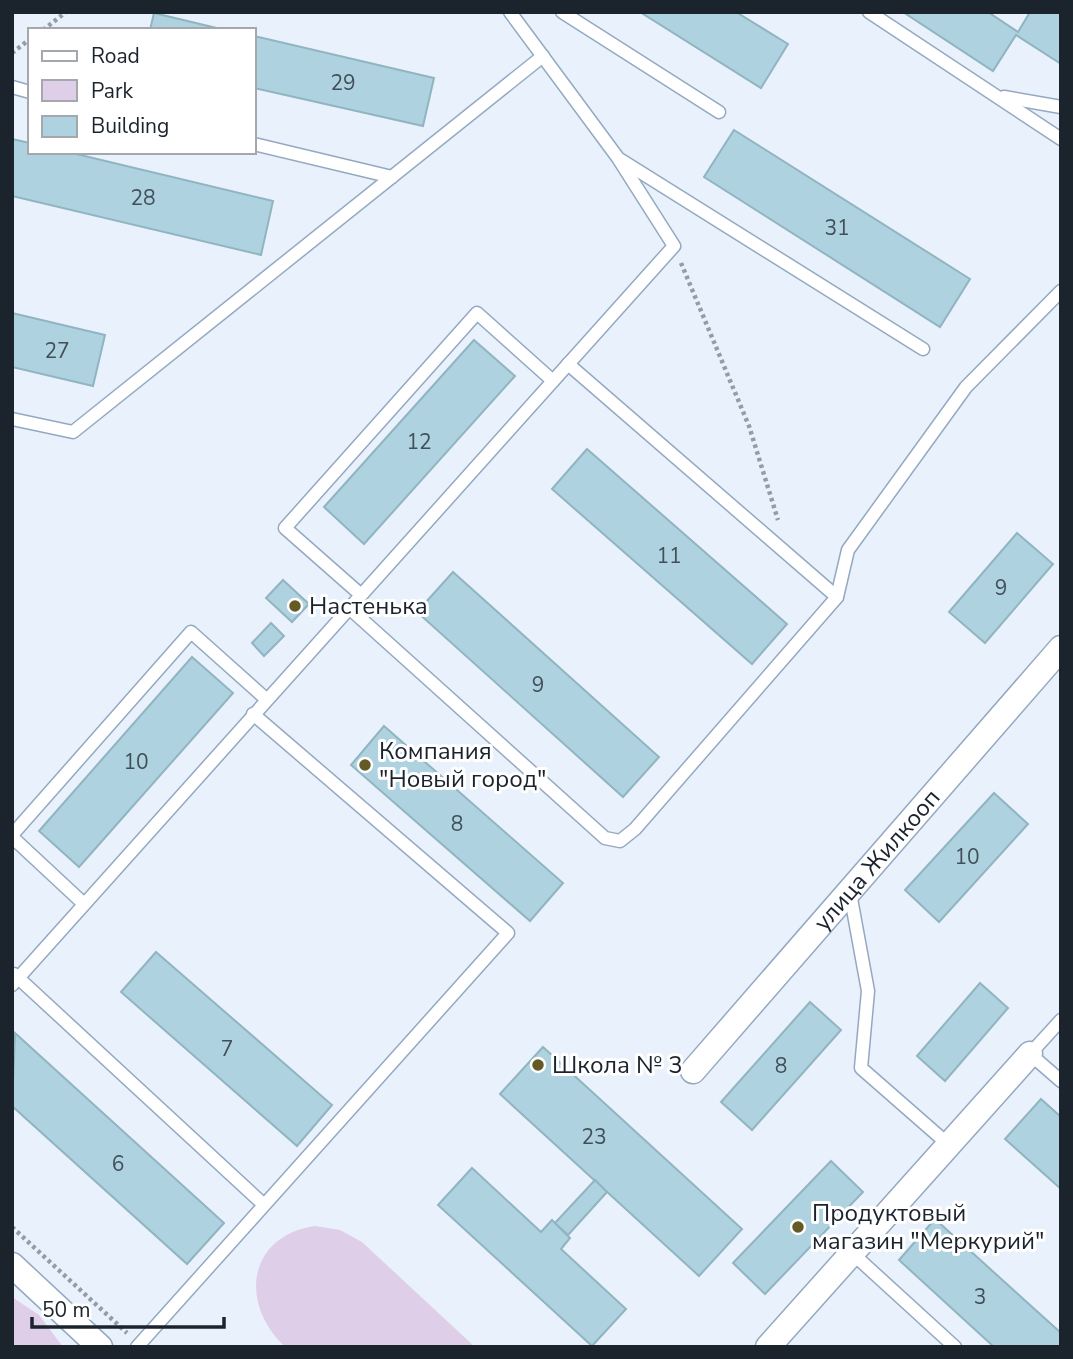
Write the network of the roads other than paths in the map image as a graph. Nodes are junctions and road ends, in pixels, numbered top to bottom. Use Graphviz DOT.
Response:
graph roads {
  1 [pos="510,12"];
  2 [pos="562,12"];
  3 [pos="869,12"];
  4 [pos="543,56"];
  5 [pos="997,96"];
  6 [pos="1061,107"];
  7 [pos="719,113"];
  8 [pos="1061,139"];
  9 [pos="256,144"];
  10 [pos="618,158"];
  11 [pos="392,177"];
  12 [pos="1061,290"];
  13 [pos="923,349"];
  14 [pos="568,364"];
  15 [pos="553,381"];
  16 [pos="12,419"];
  17 [pos="360,594"];
  18 [pos="837,597"];
  19 [pos="348,607"];
  20 [pos="1061,648"];
  21 [pos="266,699"];
  22 [pos="253,714"];
  23 [pos="12,836"];
  24 [pos="850,889"];
  25 [pos="84,904"];
  26 [pos="14,978"];
  27 [pos="1061,1020"];
  28 [pos="1030,1054"];
  29 [pos="693,1072"];
  30 [pos="1061,1081"];
  31 [pos="948,1145"];
  32 [pos="263,1204"];
  33 [pos="852,1254"];
  34 [pos="12,1265"];
  35 [pos="138,1345"];
  36 [pos="100,1347"];
  37 [pos="768,1347"];
  38 [pos="955,1347"];
  1 -- 4 [label="lane"];
  2 -- 7 [label="lane"];
  3 -- 5 [label="lane"];
  4 -- 10 [label="lane"];
  4 -- 11 [label="lane"];
  5 -- 6 [label="lane"];
  5 -- 8 [label="lane"];
  9 -- 11 [label="lane"];
  10 -- 13 [label="lane"];
  10 -- 14 [label="lane"];
  11 -- 16 [label="lane"];
  12 -- 18 [label="lane"];
  14 -- 15 [label="lane"];
  14 -- 18 [label="lane"];
  15 -- 17 [label="lane"];
  15 -- 17 [label="lane"];
  17 -- 19 [label="lane"];
  18 -- 19 [label="lane"];
  19 -- 21 [label="lane"];
  20 -- 24 [label="street, улица Жилкооп"];
  21 -- 22 [label="lane"];
  21 -- 23 [label="lane"];
  22 -- 25 [label="lane"];
  22 -- 32 [label="lane"];
  23 -- 25 [label="lane"];
  24 -- 29 [label="street, улица Жилкооп"];
  24 -- 31 [label="lane"];
  25 -- 26 [label="lane"];
  26 -- 32 [label="lane"];
  27 -- 28 [label="lane"];
  28 -- 30 [label="lane"];
  28 -- 31 [label="street"];
  31 -- 33 [label="street"];
  32 -- 35 [label="lane"];
  33 -- 37 [label="street"];
  33 -- 38 [label="lane"];
  34 -- 36 [label="street"];
}
